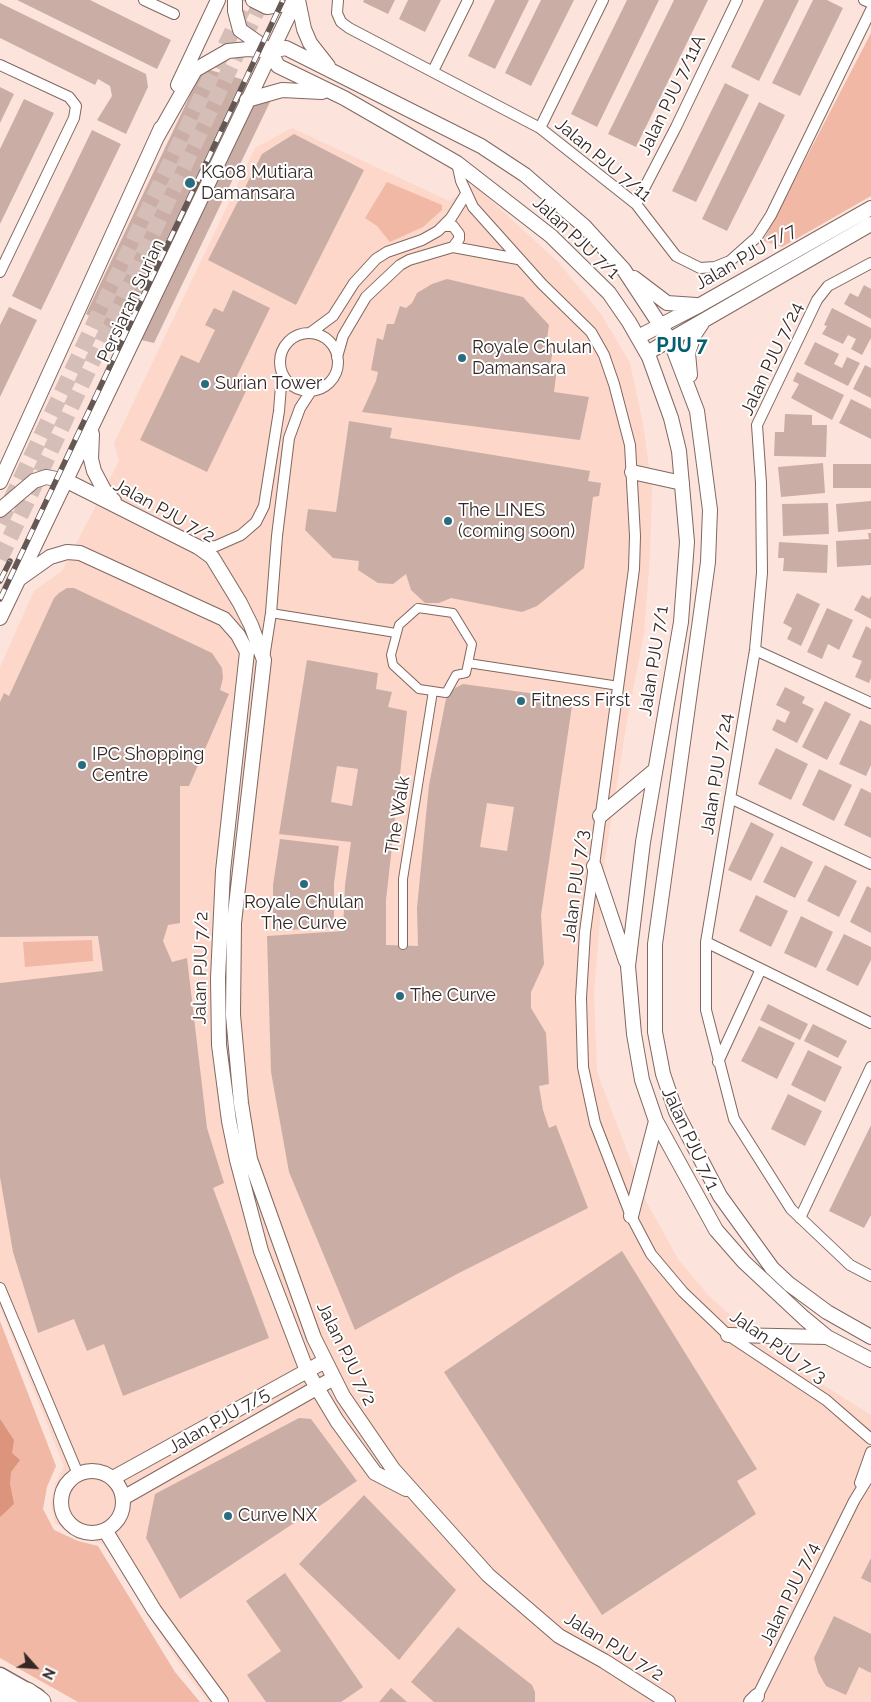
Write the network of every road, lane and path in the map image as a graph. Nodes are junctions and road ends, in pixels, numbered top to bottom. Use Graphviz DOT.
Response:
graph roads {
  1 [pos="144,0"];
  2 [pos="218,0"];
  3 [pos="235,0"];
  4 [pos="254,0"];
  5 [pos="292,0"];
  6 [pos="297,0"];
  7 [pos="338,0"];
  8 [pos="468,0"];
  9 [pos="603,0"];
  10 [pos="736,0"];
  11 [pos="864,0"];
  12 [pos="871,3"];
  13 [pos="871,10"];
  14 [pos="174,14"];
  15 [pos="270,51"];
  16 [pos="0,65"];
  17 [pos="433,72"];
  18 [pos="342,77"];
  19 [pos="344,98"];
  20 [pos="247,100"];
  21 [pos="540,128"];
  22 [pos="157,137"];
  23 [pos="457,163"];
  24 [pos="466,194"];
  25 [pos="636,204"];
  26 [pos="871,208"];
  27 [pos="871,224"];
  28 [pos="443,226"];
  29 [pos="452,247"];
  30 [pos="519,259"];
  31 [pos="871,263"];
  32 [pos="624,270"];
  33 [pos="0,272"];
  34 [pos="700,306"];
  35 [pos="704,320"];
  36 [pos="660,326"];
  37 [pos="310,333"];
  38 [pos="638,337"];
  39 [pos="670,340"];
  40 [pos="647,352"];
  41 [pos="337,356"];
  42 [pos="282,373"];
  43 [pos="311,391"];
  44 [pos="697,411"];
  45 [pos="93,426"];
  46 [pos="632,472"];
  47 [pos="67,481"];
  48 [pos="0,482"];
  49 [pos="682,483"];
  50 [pos="119,506"];
  51 [pos="0,510"];
  52 [pos="198,547"];
  53 [pos="19,578"];
  54 [pos="271,613"];
  55 [pos="0,618"];
  56 [pos="396,633"];
  57 [pos="755,650"];
  58 [pos="264,660"];
  59 [pos="468,663"];
  60 [pos="619,686"];
  61 [pos="433,691"];
  62 [pos="871,703"];
  63 [pos="654,771"];
  64 [pos="730,798"];
  65 [pos="600,816"];
  66 [pos="871,864"];
  67 [pos="594,866"];
  68 [pos="706,942"];
  69 [pos="403,945"];
  70 [pos="628,966"];
  71 [pos="762,969"];
  72 [pos="871,1023"];
  73 [pos="718,1062"];
  74 [pos="871,1067"];
  75 [pos="656,1121"];
  76 [pos="631,1216"];
  77 [pos="800,1218"];
  78 [pos="871,1276"];
  79 [pos="0,1288"];
  80 [pos="728,1335"];
  81 [pos="827,1337"];
  82 [pos="871,1337"];
  83 [pos="871,1360"];
  84 [pos="325,1361"];
  85 [pos="307,1371"];
  86 [pos="334,1378"];
  87 [pos="316,1388"];
  88 [pos="871,1439"];
  89 [pos="871,1452"];
  90 [pos="871,1473"];
  91 [pos="78,1474"];
  92 [pos="113,1478"];
  93 [pos="417,1494"];
  94 [pos="123,1498"];
  95 [pos="854,1501"];
  96 [pos="105,1530"];
  97 [pos="0,1676"];
  98 [pos="0,1692"];
  99 [pos="28,1699"];
  100 [pos="755,1701"];
  101 [pos="46,1702"];
  102 [pos="221,1702"];
  103 [pos="668,1702"];
  1 -- 14 [label="street"];
  2 -- 22 [label="street"];
  3 -- 15 [label="street"];
  4 -- 5 [label="street"];
  6 -- 15 [label="street, Persiaran Surian"];
  6 -- 18 [label="street"];
  7 -- 17 [label="street, Jalan PJU 7/11"];
  8 -- 17 [label="street"];
  9 -- 21 [label="street"];
  10 -- 25 [label="street, Jalan PJU 7/11A"];
  11 -- 12 [label="street"];
  13 -- 25 [label="street, Jalan PJU 7/11"];
  15 -- 18 [label="street, Jalan PJU 7/1"];
  15 -- 19 [label="street, Jalan PJU 7/1"];
  15 -- 20 [label="street, Persiaran Surian"];
  15 -- 22 [label="street"];
  16 -- 33 [label="street"];
  17 -- 21 [label="street, Jalan PJU 7/11"];
  18 -- 32 [label="street, Jalan PJU 7/1"];
  19 -- 20 [label="street"];
  19 -- 23 [label="street, Jalan PJU 7/1"];
  20 -- 45 [label="street, Persiaran Surian"];
  21 -- 25 [label="street, Jalan PJU 7/11"];
  22 -- 48 [label="street"];
  23 -- 24 [label="street, Jalan PJU 7/3"];
  23 -- 38 [label="street, Jalan PJU 7/1"];
  24 -- 28 [label="street"];
  24 -- 30 [label="street, Jalan PJU 7/3"];
  26 -- 34 [label="street, Jalan PJU 7/7"];
  27 -- 35 [label="street, Jalan PJU 7/7"];
  28 -- 29 [label="street"];
  28 -- 37 [label="street"];
  29 -- 30 [label="street"];
  29 -- 41 [label="street"];
  30 -- 46 [label="street, Jalan PJU 7/3"];
  31 -- 57 [label="street, Jalan PJU 7/24"];
  32 -- 34 [label="street"];
  32 -- 36 [label="street, Jalan PJU 7/1"];
  34 -- 36 [label="street, Jalan PJU 7/7"];
  35 -- 39 [label="street, Jalan PJU 7/7"];
  35 -- 44 [label="street"];
  36 -- 38 [label="street, Jalan PJU 7/7"];
  36 -- 39 [label="street, Jalan PJU 7/1"];
  37 -- 41 [label="street"];
  37 -- 42 [label="street"];
  38 -- 40 [label="street, Jalan PJU 7/1"];
  39 -- 40 [label="street, Jalan PJU 7/7"];
  39 -- 44 [label="street, Jalan PJU 7/1"];
  40 -- 49 [label="street, Jalan PJU 7/1"];
  41 -- 43 [label="street"];
  42 -- 43 [label="street"];
  42 -- 52 [label="street"];
  43 -- 54 [label="street"];
  44 -- 82 [label="street, Jalan PJU 7/1"];
  45 -- 47 [label="street, Persiaran Surian"];
  45 -- 50 [label="street"];
  46 -- 49 [label="street"];
  46 -- 60 [label="street, Jalan PJU 7/3"];
  47 -- 50 [label="street, Jalan PJU 7/2"];
  47 -- 51 [label="street, Jalan PJU 7/2"];
  47 -- 53 [label="street, Persiaran Surian"];
  49 -- 63 [label="street, Jalan PJU 7/1"];
  50 -- 52 [label="street, Jalan PJU 7/2"];
  52 -- 58 [label="street, Jalan PJU 7/2"];
  53 -- 55 [label="street, Persiaran Surian"];
  53 -- 85 [label="street, Jalan PJU 7/2"];
  54 -- 56 [label="street"];
  54 -- 58 [label="street"];
  56 -- 59 [label="street"];
  56 -- 61 [label="street"];
  57 -- 62 [label="street"];
  57 -- 64 [label="street, Jalan PJU 7/24"];
  58 -- 84 [label="street, Jalan PJU 7/2"];
  59 -- 60 [label="street"];
  59 -- 61 [label="street"];
  60 -- 65 [label="street, Jalan PJU 7/3"];
  61 -- 69 [label="street, The Walk"];
  63 -- 65 [label="street"];
  63 -- 70 [label="street, Jalan PJU 7/1"];
  64 -- 66 [label="street"];
  64 -- 68 [label="street, Jalan PJU 7/24"];
  65 -- 67 [label="street, Jalan PJU 7/3"];
  67 -- 70 [label="street"];
  67 -- 76 [label="street, Jalan PJU 7/3"];
  68 -- 71 [label="street"];
  68 -- 73 [label="street, Jalan PJU 7/24"];
  70 -- 75 [label="street, Jalan PJU 7/1"];
  71 -- 72 [label="street"];
  71 -- 73 [label="street"];
  73 -- 77 [label="street, Jalan PJU 7/24"];
  74 -- 77 [label="street"];
  75 -- 76 [label="street"];
  75 -- 81 [label="street, Jalan PJU 7/1"];
  76 -- 80 [label="street, Jalan PJU 7/3"];
  77 -- 78 [label="street, Jalan PJU 7/24"];
  79 -- 91 [label="street"];
  80 -- 81 [label="street"];
  80 -- 88 [label="street, Jalan PJU 7/3"];
  81 -- 83 [label="street, Jalan PJU 7/1"];
  84 -- 85 [label="street, Jalan PJU 7/5"];
  84 -- 86 [label="street, Jalan PJU 7/2"];
  85 -- 87 [label="street, Jalan PJU 7/2"];
  85 -- 92 [label="street, Jalan PJU 7/5"];
  86 -- 87 [label="street, Jalan PJU 7/5"];
  86 -- 93 [label="street, Jalan PJU 7/2"];
  87 -- 93 [label="street, Jalan PJU 7/2"];
  87 -- 94 [label="street, Jalan PJU 7/5"];
  89 -- 95 [label="street, Jalan PJU 7/4"];
  90 -- 95 [label="street, Jalan PJU 7/4"];
  91 -- 92 [label="street"];
  91 -- 96 [label="street"];
  92 -- 94 [label="street"];
  93 -- 103 [label="street, Jalan PJU 7/2"];
  94 -- 96 [label="street"];
  95 -- 100 [label="street, Jalan PJU 7/4"];
  96 -- 102 [label="street"];
  97 -- 99 [label="main road"];
  98 -- 99 [label="highway"];
  99 -- 101 [label="main road"];
}
